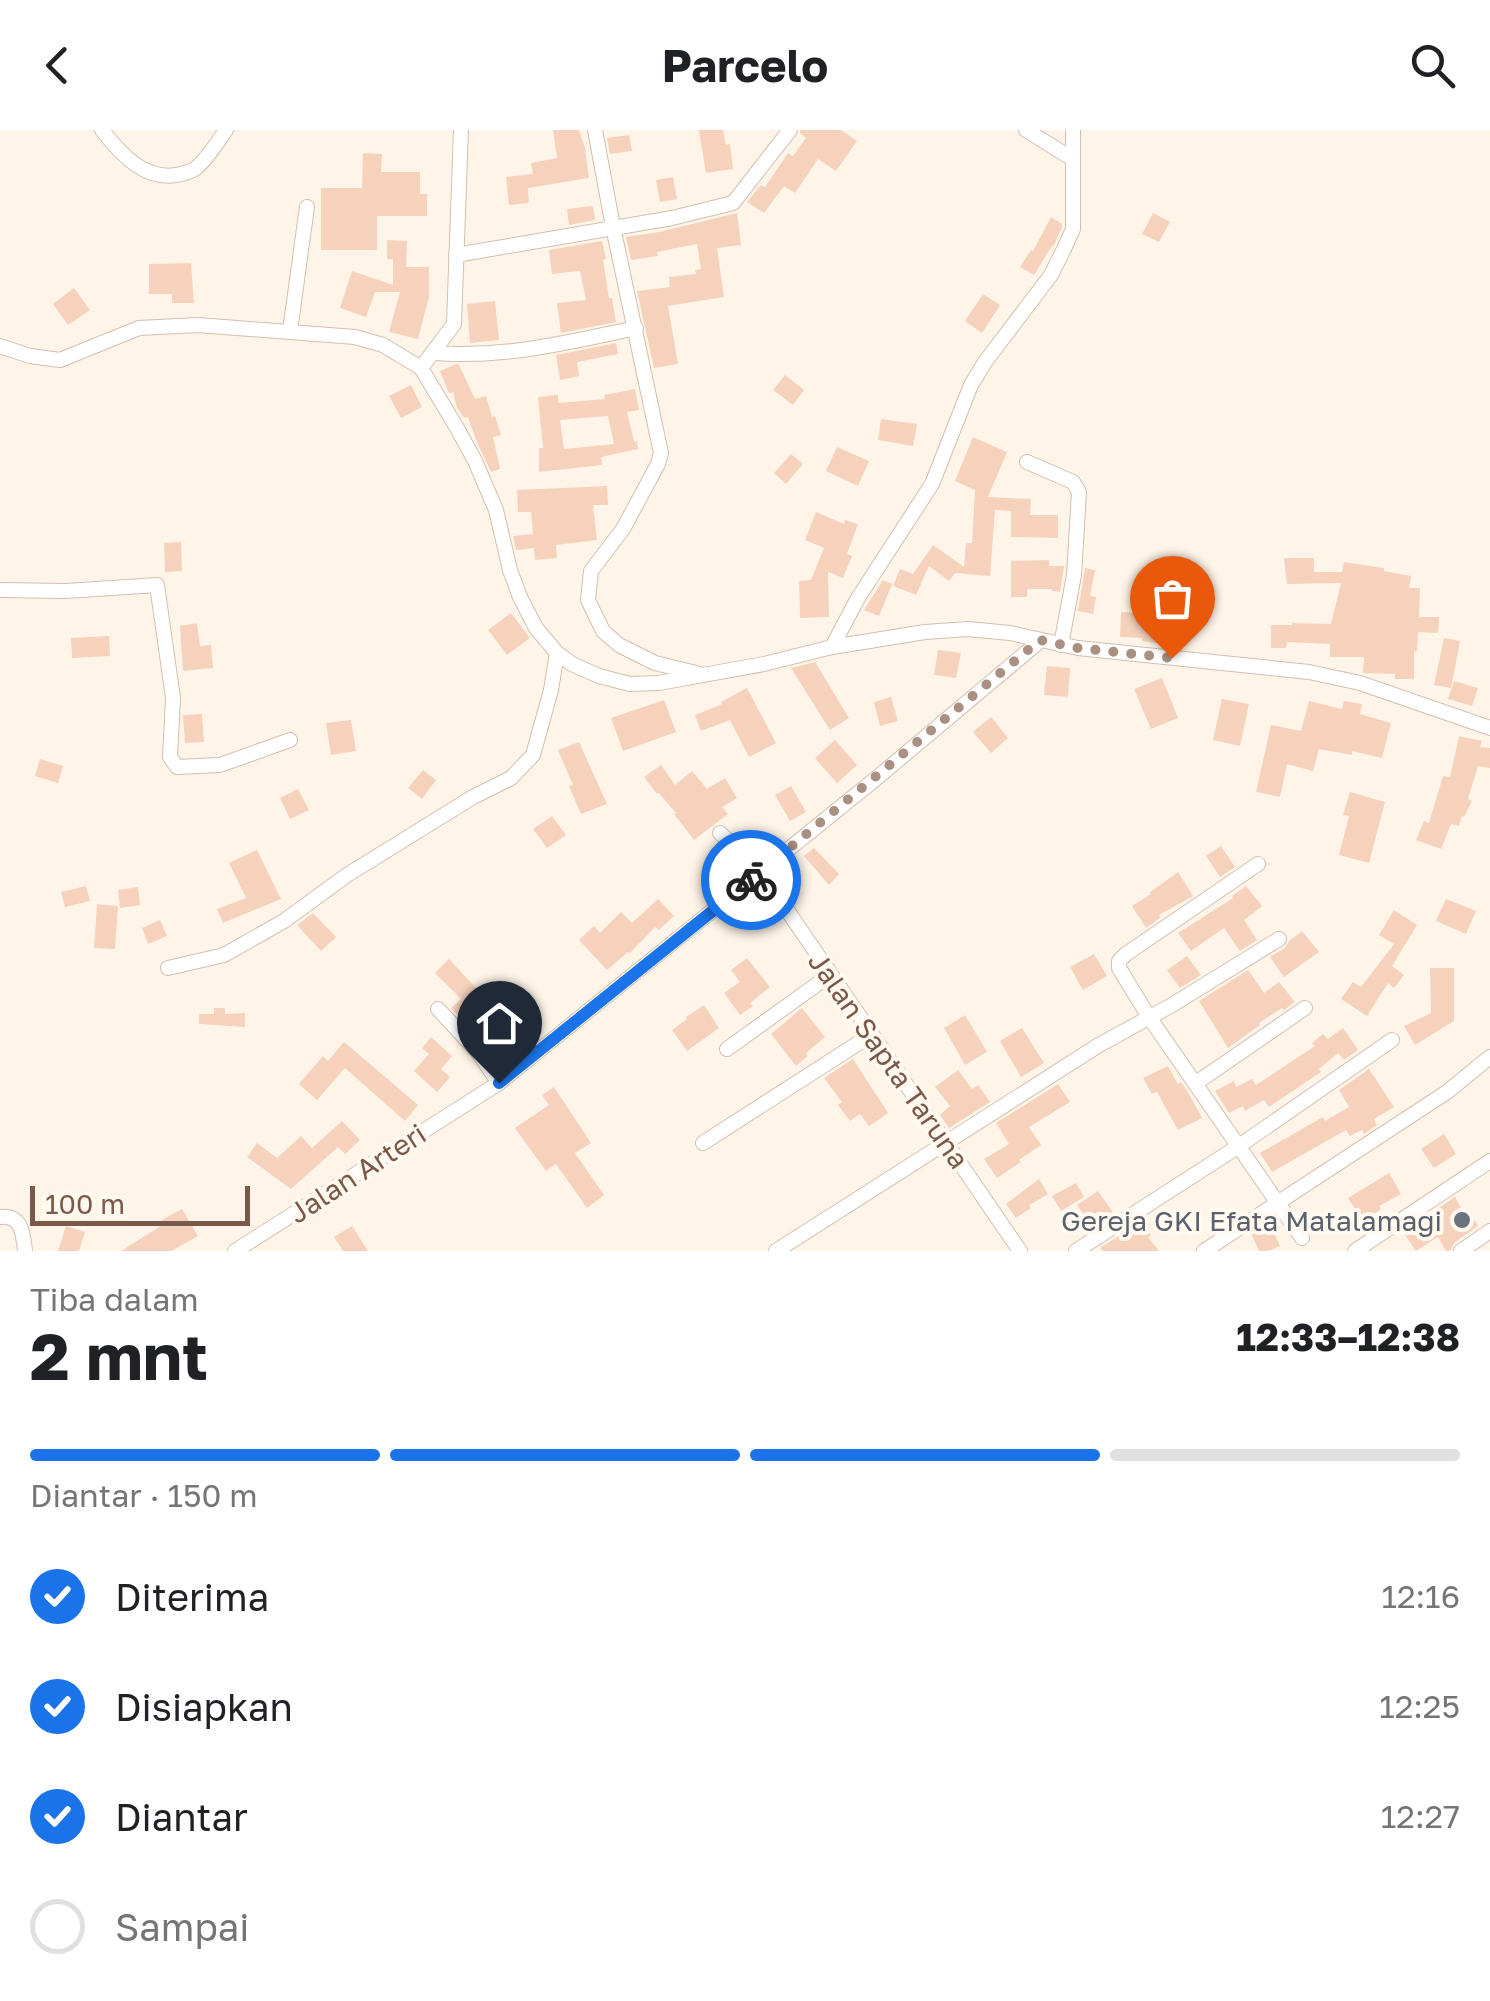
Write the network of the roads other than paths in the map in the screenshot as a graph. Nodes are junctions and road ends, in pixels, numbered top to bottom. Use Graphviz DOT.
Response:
graph roads {
  1 [pos="102,130"];
  2 [pos="226,130"];
  3 [pos="461,130"];
  4 [pos="595,130"];
  5 [pos="790,130"];
  6 [pos="1026,130"];
  7 [pos="1072,130"];
  8 [pos="1071,158"];
  9 [pos="306,208"];
  10 [pos="613,227"];
  11 [pos="456,255"];
  12 [pos="636,328"];
  13 [pos="290,331"];
  14 [pos="0,346"];
  15 [pos="434,352"];
  16 [pos="421,368"];
  17 [pos="1027,462"];
  18 [pos="0,590"];
  19 [pos="1040,640"];
  20 [pos="1060,644"];
  21 [pos="832,647"];
  22 [pos="557,654"];
  23 [pos="702,675"];
  24 [pos="1489,725"];
  25 [pos="290,740"];
  26 [pos="720,833"];
  27 [pos="1258,864"];
  28 [pos="760,872"];
  29 [pos="1279,940"];
  30 [pos="168,968"];
  31 [pos="830,974"];
  32 [pos="1305,1008"];
  33 [pos="438,1009"];
  34 [pos="1149,1016"];
  35 [pos="872,1035"];
  36 [pos="1392,1040"];
  37 [pos="727,1048"];
  38 [pos="1490,1058"];
  39 [pos="499,1083"];
  40 [pos="1196,1083"];
  41 [pos="703,1143"];
  42 [pos="947,1144"];
  43 [pos="1239,1146"];
  44 [pos="1490,1160"];
  45 [pos="1280,1203"];
  46 [pos="0,1217"];
  47 [pos="1490,1231"];
  48 [pos="1302,1238"];
  49 [pos="25,1251"];
  50 [pos="235,1251"];
  51 [pos="776,1251"];
  52 [pos="1020,1251"];
  53 [pos="1076,1251"];
  54 [pos="1204,1251"];
  55 [pos="1355,1251"];
  56 [pos="1461,1251"];
  1 -- 2 [label="street"];
  3 -- 11 [label="street"];
  4 -- 10 [label="street"];
  5 -- 10 [label="street"];
  6 -- 8 [label="street"];
  7 -- 8 [label="street"];
  8 -- 21 [label="street"];
  9 -- 13 [label="street"];
  10 -- 11 [label="street"];
  10 -- 12 [label="street"];
  11 -- 15 [label="street"];
  12 -- 15 [label="street"];
  12 -- 23 [label="street"];
  13 -- 14 [label="street"];
  13 -- 16 [label="street"];
  15 -- 16 [label="street"];
  16 -- 22 [label="street"];
  17 -- 20 [label="street"];
  18 -- 25 [label="street"];
  19 -- 20 [label="street"];
  19 -- 21 [label="street"];
  19 -- 28 [label="street"];
  20 -- 24 [label="street"];
  21 -- 23 [label="street"];
  22 -- 23 [label="street"];
  22 -- 30 [label="street"];
  26 -- 28 [label="street, Jalan Sapta Taruna"];
  27 -- 34 [label="street"];
  28 -- 31 [label="street, Jalan Sapta Taruna"];
  28 -- 39 [label="street, Jalan Arteri"];
  29 -- 34 [label="street"];
  31 -- 35 [label="street, Jalan Sapta Taruna"];
  31 -- 37 [label="street"];
  32 -- 40 [label="street"];
  33 -- 39 [label="street"];
  34 -- 40 [label="street"];
  34 -- 42 [label="street"];
  35 -- 41 [label="street"];
  35 -- 42 [label="street, Jalan Sapta Taruna"];
  36 -- 43 [label="street"];
  38 -- 45 [label="street"];
  39 -- 50 [label="street, Jalan Arteri"];
  40 -- 43 [label="street"];
  42 -- 51 [label="street"];
  42 -- 52 [label="street, Jalan Sapta Taruna"];
  43 -- 45 [label="street"];
  43 -- 53 [label="street"];
  44 -- 55 [label="street"];
  45 -- 48 [label="street"];
  45 -- 54 [label="street"];
  46 -- 49 [label="street"];
  47 -- 56 [label="street"];
}
